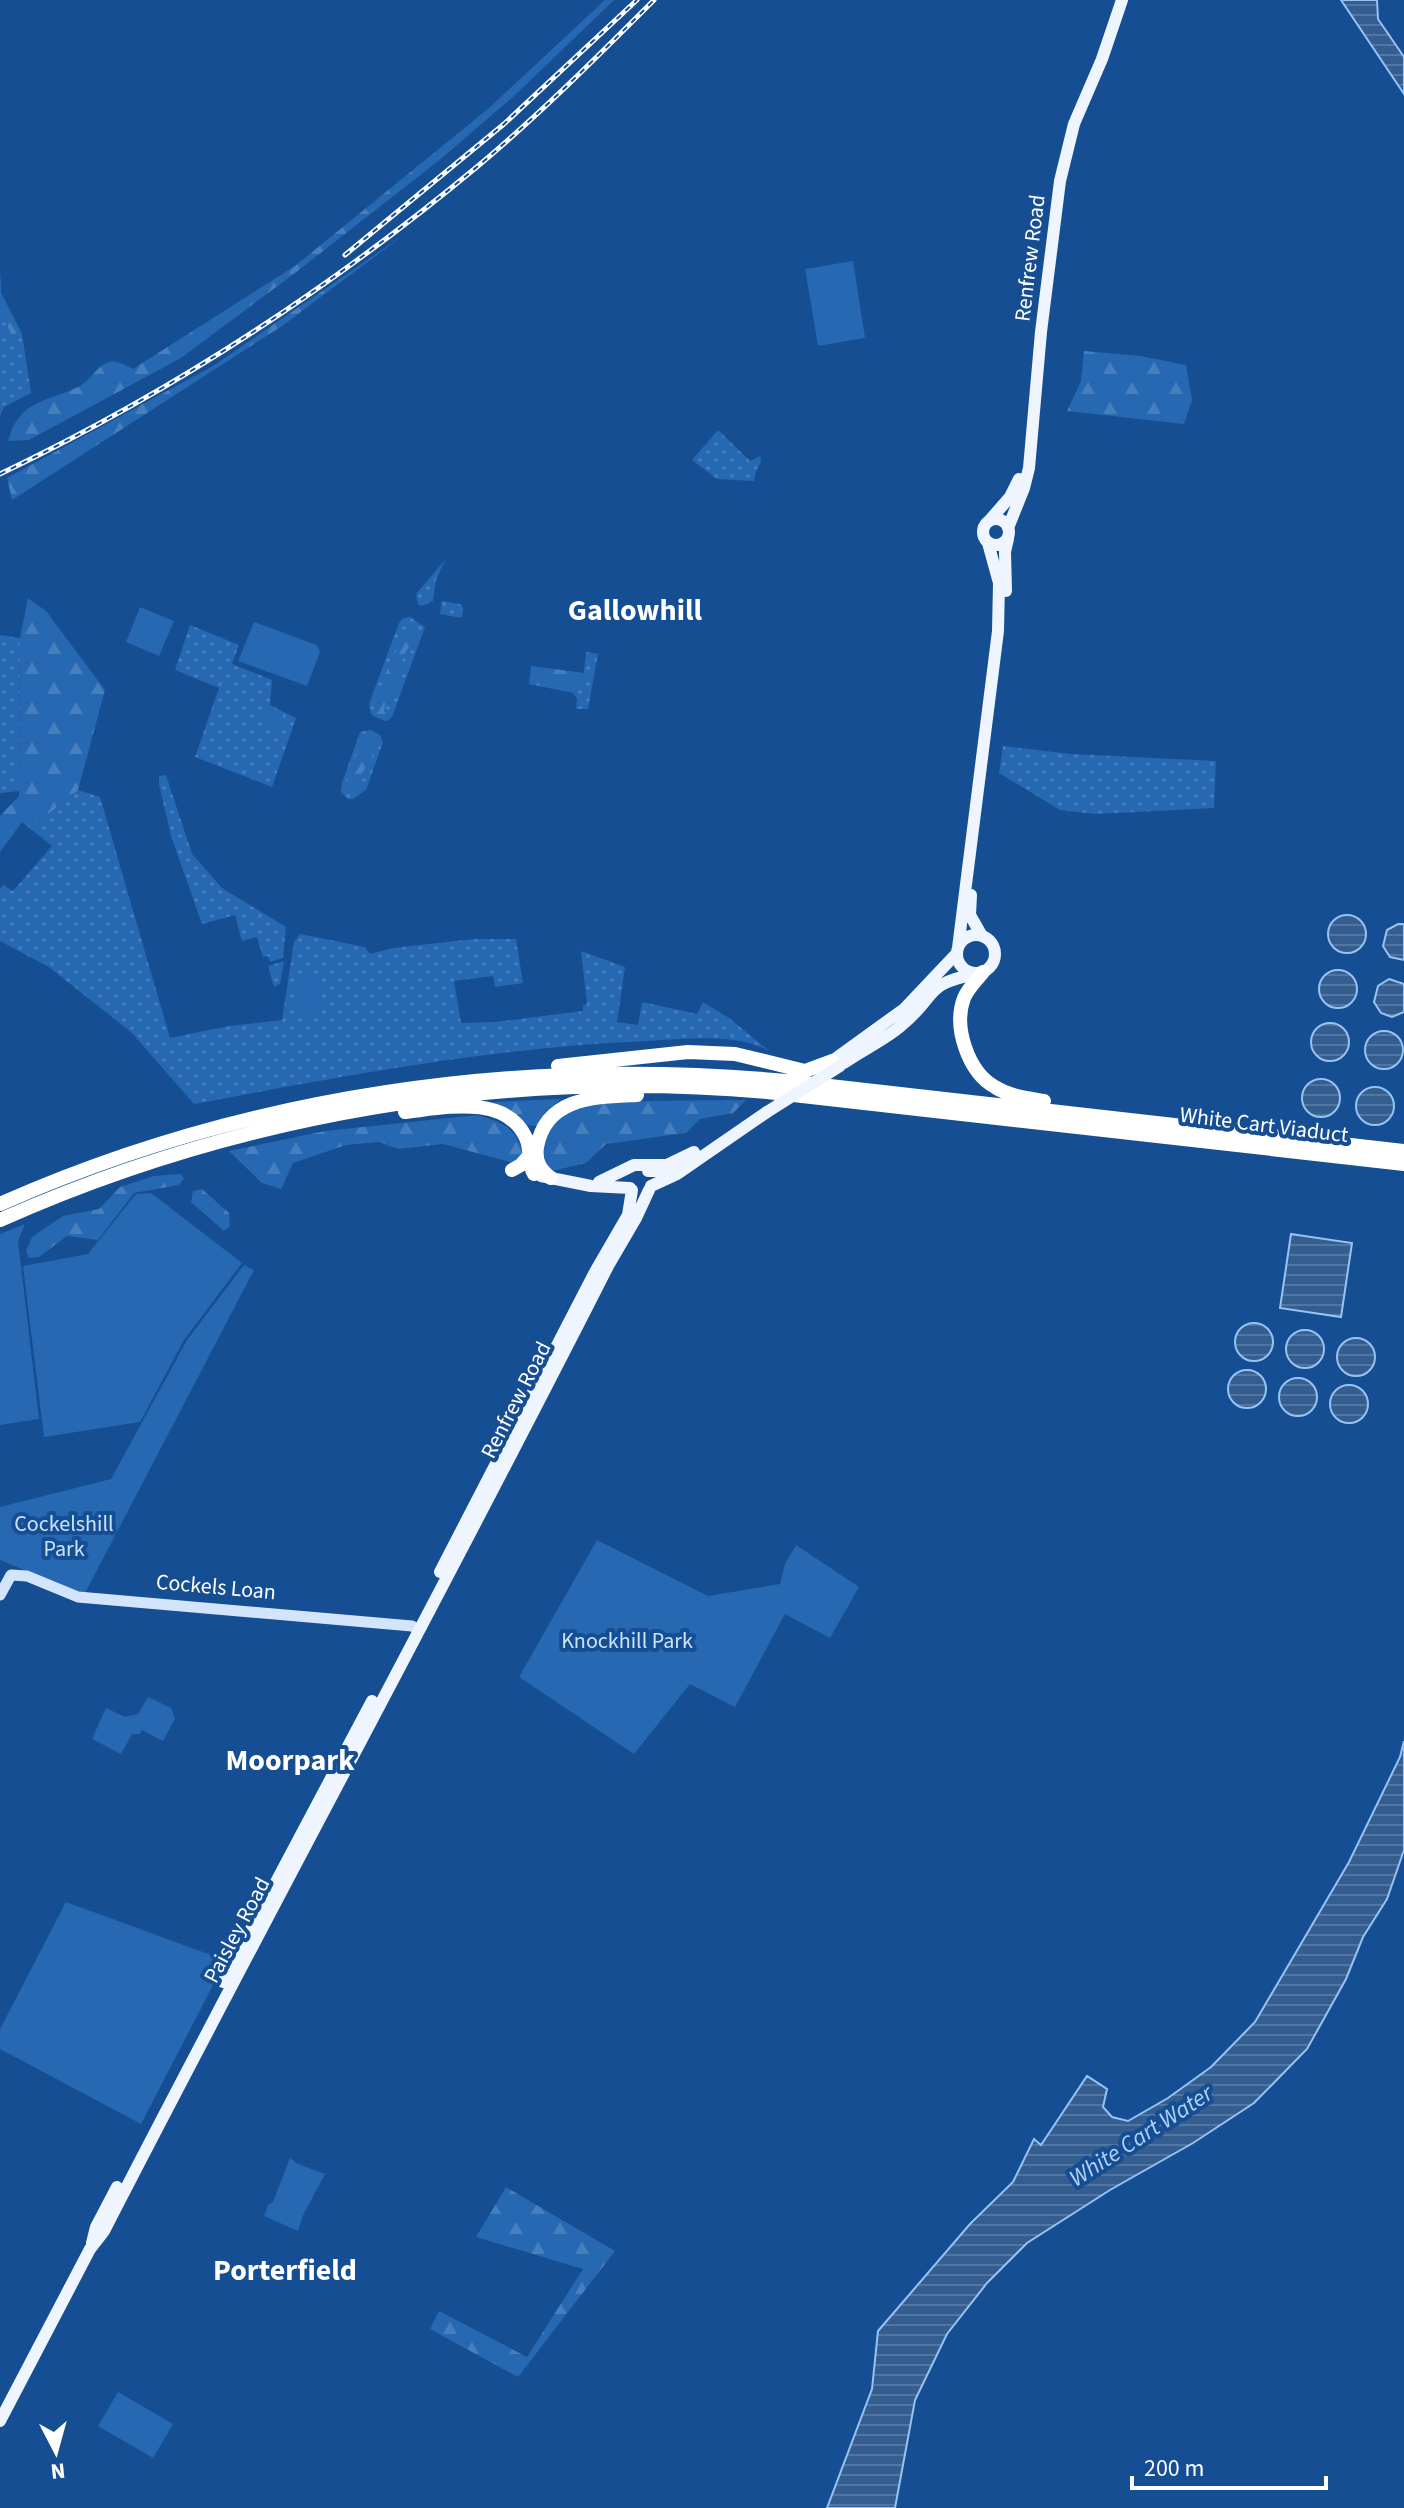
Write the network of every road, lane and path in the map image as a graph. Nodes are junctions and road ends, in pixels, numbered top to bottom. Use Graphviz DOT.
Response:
graph roads {
  1 [pos="1114,0"];
  2 [pos="1122,0"];
  3 [pos="1109,27"];
  4 [pos="989,521"];
  5 [pos="1008,533"];
  6 [pos="988,543"];
  7 [pos="982,936"];
  8 [pos="957,950"];
  9 [pos="980,973"];
  10 [pos="836,1063"];
  11 [pos="746,1091"];
  12 [pos="392,1092"];
  13 [pos="760,1112"];
  14 [pos="298,1122"];
  15 [pos="1120,1122"];
  16 [pos="1404,1151"];
  17 [pos="694,1152"];
  18 [pos="529,1156"];
  19 [pos="1404,1164"];
  20 [pos="512,1170"];
  21 [pos="648,1171"];
  22 [pos="534,1174"];
  23 [pos="630,1174"];
  24 [pos="551,1178"];
  25 [pos="599,1182"];
  26 [pos="578,1184"];
  27 [pos="650,1188"];
  28 [pos="631,1189"];
  29 [pos="0,1204"];
  30 [pos="0,1220"];
  31 [pos="0,1595"];
  32 [pos="416,1628"];
  33 [pos="0,2421"];
  1 -- 3 [label="main road, Renfrew Road"];
  2 -- 3 [label="main road, Renfrew Road"];
  3 -- 4 [label="main road, Renfrew Road"];
  3 -- 5 [label="main road, Renfrew Road"];
  4 -- 5 [label="main road"];
  4 -- 6 [label="main road"];
  5 -- 6 [label="main road"];
  5 -- 7 [label="main road, Renfrew Road"];
  6 -- 8 [label="main road"];
  7 -- 8 [label="main road"];
  7 -- 9 [label="main road"];
  8 -- 9 [label="main road"];
  8 -- 10 [label="main road"];
  9 -- 10 [label="main road"];
  9 -- 15 [label="highway"];
  10 -- 12 [label="highway"];
  10 -- 13 [label="main road, bridge"];
  10 -- 13 [label="main road"];
  11 -- 14 [label="highway"];
  11 -- 15 [label="highway"];
  11 -- 24 [label="highway"];
  12 -- 15 [label="highway"];
  12 -- 29 [label="highway"];
  13 -- 17 [label="main road"];
  13 -- 27 [label="main road"];
  14 -- 18 [label="highway"];
  14 -- 30 [label="highway"];
  15 -- 16 [label="highway, White Cart Viaduct"];
  15 -- 19 [label="highway, White Cart Viaduct"];
  17 -- 21 [label="main road"];
  17 -- 25 [label="main road"];
  18 -- 20 [label="highway"];
  18 -- 22 [label="highway"];
  21 -- 23 [label="main road"];
  21 -- 27 [label="main road"];
  22 -- 24 [label="main road"];
  23 -- 25 [label="main road"];
  23 -- 28 [label="main road"];
  24 -- 26 [label="main road"];
  25 -- 26 [label="main road"];
  26 -- 28 [label="main road"];
  27 -- 28 [label="main road"];
  27 -- 32 [label="main road, Renfrew Road"];
  28 -- 32 [label="main road, Renfrew Road"];
  31 -- 32 [label="main road, Cockels Loan"];
  32 -- 33 [label="main road, Paisley Road"];
}
